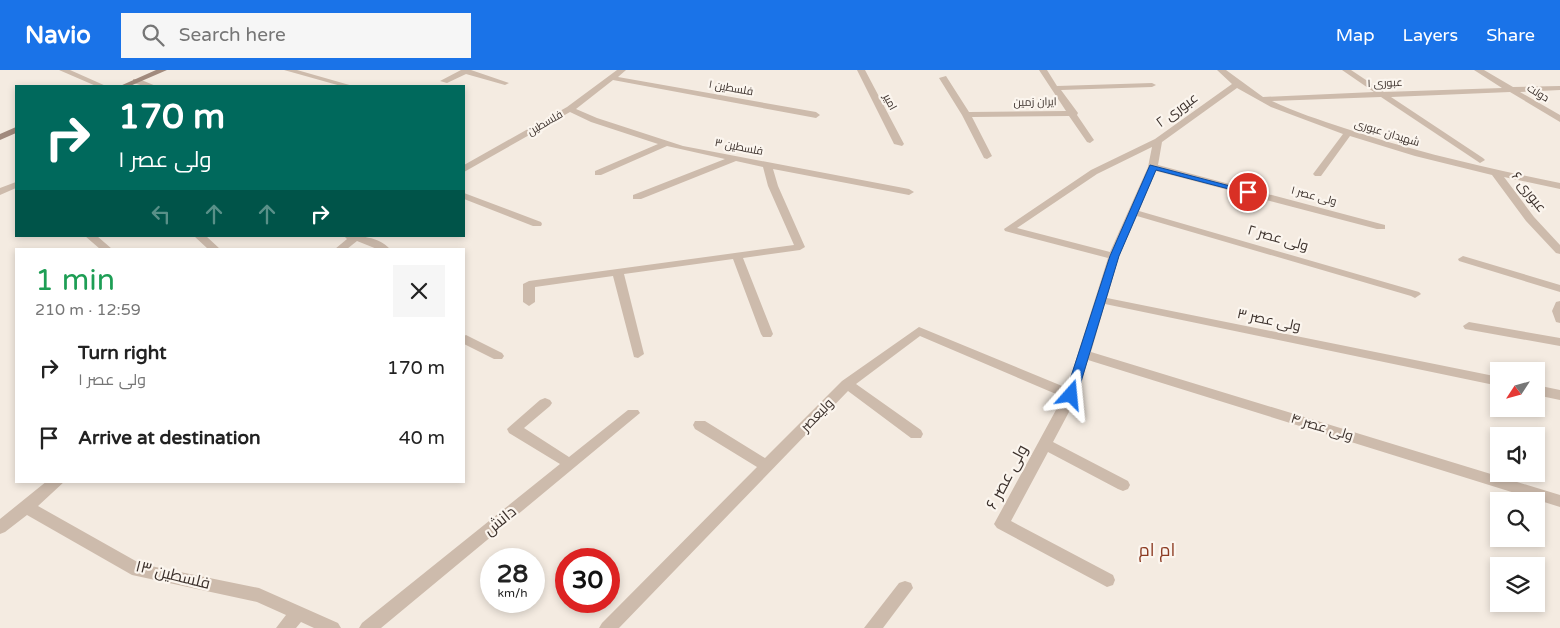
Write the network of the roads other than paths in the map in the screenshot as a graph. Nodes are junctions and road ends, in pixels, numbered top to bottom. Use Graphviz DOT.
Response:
graph roads {
  1 [pos="63,70"];
  2 [pos="163,70"];
  3 [pos="288,70"];
  4 [pos="466,70"];
  5 [pos="622,70"];
  6 [pos="861,70"];
  7 [pos="1043,70"];
  8 [pos="1221,70"];
  9 [pos="1346,70"];
  10 [pos="1478,70"];
  11 [pos="613,78"];
  12 [pos="943,78"];
  13 [pos="136,81"];
  14 [pos="444,81"];
  15 [pos="504,83"];
  16 [pos="100,85"];
  17 [pos="126,85"];
  18 [pos="149,85"];
  19 [pos="345,85"];
  20 [pos="1152,85"];
  21 [pos="1236,85"];
  22 [pos="1056,88"];
  23 [pos="1560,88"];
  24 [pos="1511,90"];
  25 [pos="1383,95"];
  26 [pos="1260,99"];
  27 [pos="570,109"];
  28 [pos="1074,113"];
  29 [pos="816,115"];
  30 [pos="966,115"];
  31 [pos="1560,119"];
  32 [pos="15,130"];
  33 [pos="1348,133"];
  34 [pos="0,137"];
  35 [pos="1090,140"];
  36 [pos="1158,141"];
  37 [pos="668,143"];
  38 [pos="899,144"];
  39 [pos="987,156"];
  40 [pos="736,158"];
  41 [pos="1480,160"];
  42 [pos="767,164"];
  43 [pos="1153,167"];
  44 [pos="465,168"];
  45 [pos="598,173"];
  46 [pos="1496,173"];
  47 [pos="1318,174"];
  48 [pos="15,185"];
  49 [pos="1560,186"];
  50 [pos="0,192"];
  51 [pos="909,192"];
  52 [pos="465,196"];
  53 [pos="637,197"];
  54 [pos="1133,212"];
  55 [pos="536,224"];
  56 [pos="1381,227"];
  57 [pos="91,237"];
  58 [pos="200,237"];
  59 [pos="353,237"];
  60 [pos="106,248"];
  61 [pos="214,248"];
  62 [pos="341,248"];
  63 [pos="383,248"];
  64 [pos="1560,251"];
  65 [pos="736,256"];
  66 [pos="1114,256"];
  67 [pos="1463,259"];
  68 [pos="618,272"];
  69 [pos="1560,289"];
  70 [pos="1415,294"];
  71 [pos="1101,300"];
  72 [pos="529,302"];
  73 [pos="1560,305"];
  74 [pos="1560,319"];
  75 [pos="1469,326"];
  76 [pos="768,334"];
  77 [pos="465,340"];
  78 [pos="1560,342"];
  79 [pos="638,354"];
  80 [pos="1084,354"];
  81 [pos="498,356"];
  82 [pos="1490,380"];
  83 [pos="848,384"];
  84 [pos="1545,392"];
  85 [pos="1071,395"];
  86 [pos="1560,395"];
  87 [pos="545,404"];
  88 [pos="632,413"];
  89 [pos="700,425"];
  90 [pos="916,434"];
  91 [pos="1045,444"];
  92 [pos="570,464"];
  93 [pos="767,466"];
  94 [pos="56,483"];
  95 [pos="1123,485"];
  96 [pos="1560,501"];
  97 [pos="27,507"];
  98 [pos="0,528"];
  99 [pos="1107,580"];
  100 [pos="905,588"];
  101 [pos="299,613"];
  102 [pos="285,628"];
  103 [pos="332,628"];
  104 [pos="368,628"];
  105 [pos="608,628"];
  106 [pos="873,628"];
  1 -- 16 [label="street"];
  2 -- 13 [label="main road"];
  3 -- 19 [label="street"];
  4 -- 14 [label="street"];
  4 -- 15 [label="street"];
  5 -- 11 [label="street, فلسطین"];
  6 -- 38 [label="street, امیر"];
  7 -- 22 [label="street, ایران زمین"];
  8 -- 21 [label="street, شهیدان عبوری"];
  9 -- 25 [label="street"];
  10 -- 24 [label="street, دولت"];
  11 -- 27 [label="street, فلسطین"];
  11 -- 29 [label="street, فلسطین ۱"];
  12 -- 30 [label="street"];
  13 -- 17 [label="main road"];
  13 -- 18 [label="street"];
  20 -- 22 [label="street, ایران زمین"];
  21 -- 26 [label="street, شهیدان عبوری"];
  21 -- 36 [label="street, عبوری ۲"];
  22 -- 28 [label="street, ایران زمین"];
  23 -- 24 [label="street, عبوری ۱"];
  24 -- 25 [label="street, عبوری ۱"];
  24 -- 31 [label="street, دولت"];
  25 -- 26 [label="street, عبوری ۱"];
  25 -- 41 [label="street"];
  26 -- 33 [label="street, شهیدان عبوری"];
  27 -- 37 [label="street, فلسطین ۳"];
  27 -- 44 [label="street, فلسطین"];
  28 -- 30 [label="street, ایران زمین"];
  28 -- 35 [label="street"];
  30 -- 39 [label="street"];
  32 -- 34 [label="main road"];
  33 -- 46 [label="street, شهیدان عبوری"];
  33 -- 47 [label="street"];
  36 -- 43 [label="street, عبوری ۲"];
  36 -- 66 [label="street"];
  37 -- 40 [label="street, فلسطین ۳"];
  37 -- 45 [label="street"];
  40 -- 42 [label="street, فلسطین ۳"];
  40 -- 53 [label="street"];
  42 -- 51 [label="street, فلسطین ۳"];
  42 -- 65 [label="street"];
  43 -- 54 [label="street, عبوری ۲"];
  43 -- 56 [label="street, ولی عصر ۱"];
  46 -- 49 [label="street, شهیدان عبوری"];
  46 -- 64 [label="street, عبوری ۶"];
  48 -- 50 [label="street"];
  52 -- 55 [label="street"];
  54 -- 66 [label="street, عبوری ۲"];
  54 -- 70 [label="street, ولی عصر ۲"];
  57 -- 60 [label="street"];
  58 -- 61 [label="street"];
  59 -- 62 [label="street"];
  59 -- 63 [label="street"];
  65 -- 68 [label="street"];
  65 -- 76 [label="street"];
  66 -- 71 [label="street, عبوری ۲"];
  67 -- 69 [label="street"];
  68 -- 72 [label="street"];
  68 -- 79 [label="street"];
  71 -- 80 [label="street, عبوری ۲"];
  71 -- 82 [label="street, ولی عصر ۳"];
  73 -- 74 [label="street"];
  75 -- 78 [label="street"];
  77 -- 81 [label="street"];
  80 -- 85 [label="street, عبوری ۲"];
  80 -- 96 [label="street, ولی عصر ۴"];
  83 -- 85 [label="street, ولیعصر"];
  83 -- 90 [label="street"];
  83 -- 93 [label="street, ولیعصر"];
  84 -- 86 [label="street"];
  85 -- 91 [label="street, ولی عصر ۶"];
  87 -- 92 [label="street"];
  88 -- 92 [label="street, دانش"];
  89 -- 93 [label="street"];
  91 -- 95 [label="street"];
  91 -- 99 [label="street, ولی عصر ۶"];
  92 -- 104 [label="street, دانش"];
  93 -- 105 [label="street, ولیعصر"];
  94 -- 97 [label="street"];
  97 -- 98 [label="street"];
  97 -- 101 [label="street, فلسطین ۱۳"];
  100 -- 106 [label="street"];
  101 -- 102 [label="street"];
  101 -- 103 [label="street, فلسطین ۱۳"];
}
